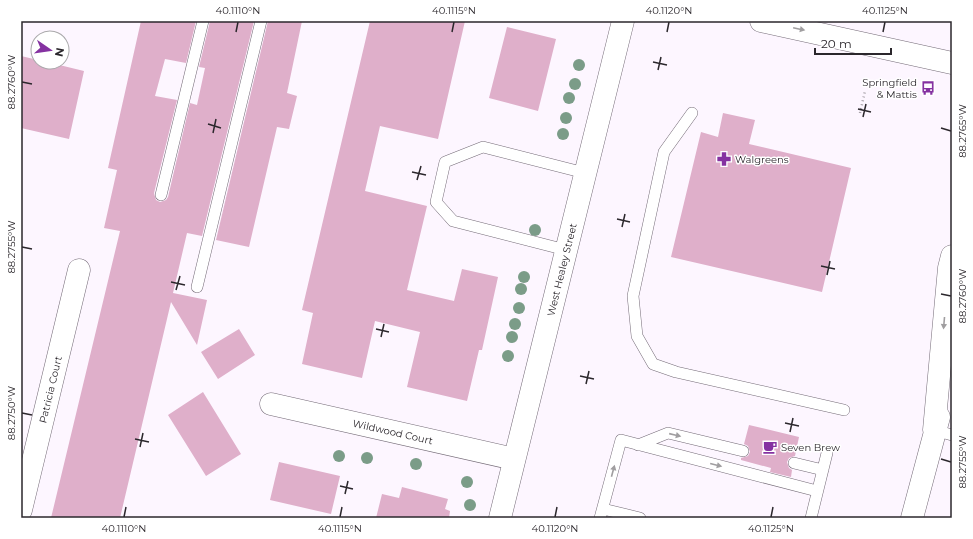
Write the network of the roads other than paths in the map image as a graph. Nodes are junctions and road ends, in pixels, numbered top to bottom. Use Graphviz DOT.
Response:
graph roads {
  1 [pos="204,21"];
  2 [pos="261,21"];
  3 [pos="623,21"];
  4 [pos="761,21"];
  5 [pos="952,63"];
  6 [pos="692,113"];
  7 [pos="585,173"];
  8 [pos="161,195"];
  9 [pos="566,250"];
  10 [pos="952,256"];
  11 [pos="79,270"];
  12 [pos="197,287"];
  13 [pos="952,381"];
  14 [pos="271,404"];
  15 [pos="844,410"];
  16 [pos="943,433"];
  17 [pos="638,445"];
  18 [pos="743,451"];
  19 [pos="827,453"];
  20 [pos="514,459"];
  21 [pos="794,463"];
  22 [pos="823,470"];
  23 [pos="817,491"];
  24 [pos="21,510"];
  25 [pos="601,513"];
  26 [pos="500,518"];
  27 [pos="640,518"];
  28 [pos="810,518"];
  29 [pos="912,518"];
  1 -- 8 [label="lane"];
  2 -- 12 [label="lane"];
  3 -- 7 [label="street, West Healey Street"];
  4 -- 5 [label="street, one-way"];
  6 -- 15 [label="lane"];
  7 -- 9 [label="street, West Healey Street"];
  7 -- 9 [label="lane"];
  9 -- 20 [label="street, West Healey Street"];
  10 -- 16 [label="street, one-way"];
  11 -- 24 [label="street, Patricia Court"];
  13 -- 16 [label="street"];
  14 -- 20 [label="street, Wildwood Court"];
  16 -- 29 [label="street"];
  17 -- 18 [label="lane, one-way"];
  17 -- 23 [label="lane, one-way"];
  25 -- 17 [label="lane, one-way"];
  19 -- 22 [label="lane"];
  20 -- 26 [label="street, West Healey Street"];
  21 -- 22 [label="lane"];
  22 -- 23 [label="lane"];
  23 -- 28 [label="lane"];
  25 -- 27 [label="lane"];
}
